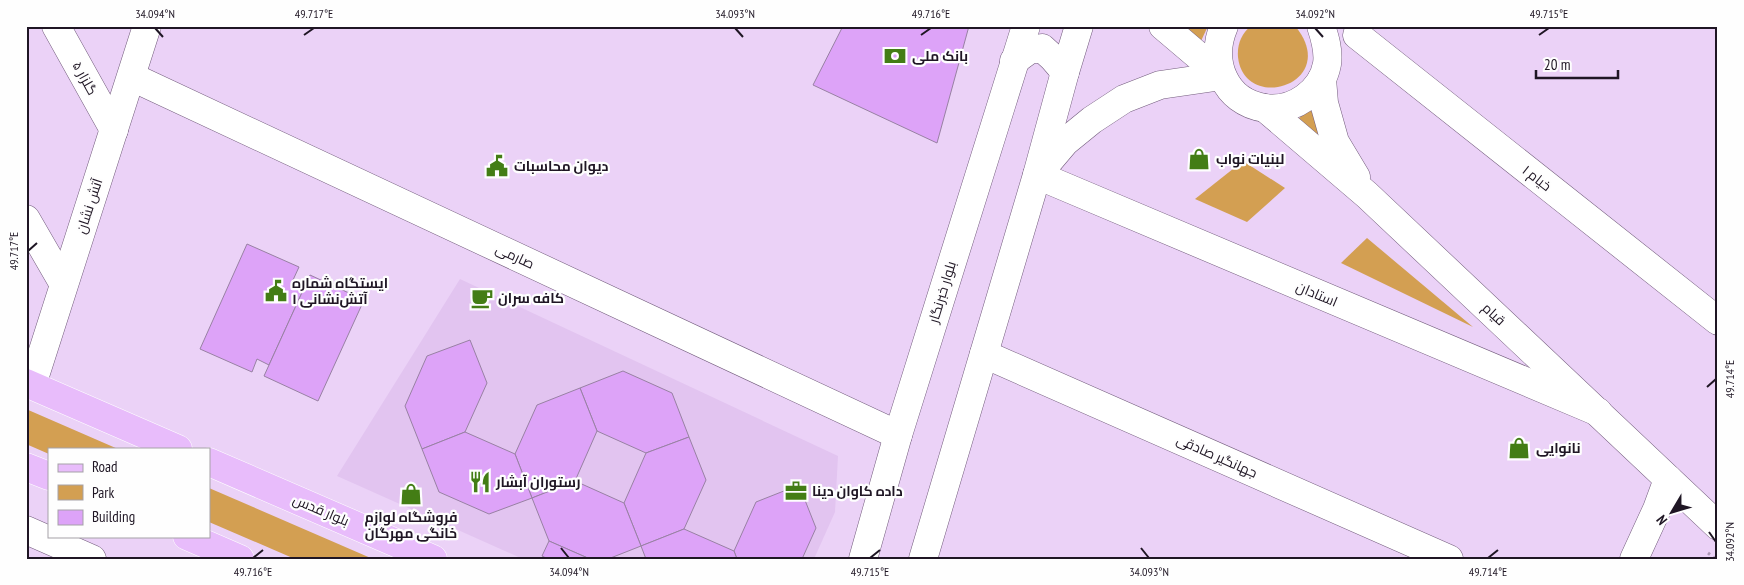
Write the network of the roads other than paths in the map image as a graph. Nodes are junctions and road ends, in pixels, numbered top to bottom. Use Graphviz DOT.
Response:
graph roads {
  1 [pos="56,26"];
  2 [pos="148,26"];
  3 [pos="1026,26"];
  4 [pos="1079,26"];
  5 [pos="1163,26"];
  6 [pos="1224,26"];
  7 [pos="1321,26"];
  8 [pos="1362,31"];
  9 [pos="1014,61"];
  10 [pos="1324,71"];
  11 [pos="1065,72"];
  12 [pos="1222,76"];
  13 [pos="132,77"];
  14 [pos="1265,108"];
  15 [pos="114,130"];
  16 [pos="1037,175"];
  17 [pos="1367,195"];
  18 [pos="26,219"];
  19 [pos="63,284"];
  20 [pos="1718,321"];
  21 [pos="36,337"];
  22 [pos="984,354"];
  23 [pos="29,384"];
  24 [pos="1598,412"];
  25 [pos="898,435"];
  26 [pos="176,448"];
  27 [pos="210,462"];
  28 [pos="26,467"];
  29 [pos="48,476"];
  30 [pos="1668,479"];
  31 [pos="1718,526"];
  32 [pos="26,530"];
  33 [pos="192,538"];
  34 [pos="92,559"];
  35 [pos="240,559"];
  36 [pos="433,559"];
  37 [pos="863,559"];
  38 [pos="923,559"];
  39 [pos="1449,559"];
  40 [pos="1634,559"];
  1 -- 15 [label="street, گلزار ۵"];
  2 -- 13 [label="street, آتش نشان"];
  3 -- 9 [label="street, بلوار خبرنگار"];
  4 -- 11 [label="street"];
  5 -- 12 [label="street"];
  6 -- 12 [label="street"];
  7 -- 10 [label="street"];
  8 -- 10 [label="street"];
  8 -- 20 [label="street, خیام ۱"];
  9 -- 11 [label="street"];
  9 -- 25 [label="street, بلوار خبرنگار"];
  10 -- 14 [label="street"];
  10 -- 17 [label="street"];
  11 -- 16 [label="street"];
  12 -- 14 [label="street"];
  12 -- 16 [label="street"];
  13 -- 15 [label="street, آتش نشان"];
  13 -- 25 [label="street, صارمی"];
  14 -- 17 [label="street, قیام"];
  15 -- 19 [label="street, آتش نشان"];
  16 -- 22 [label="street"];
  16 -- 24 [label="street, استادان"];
  17 -- 24 [label="street, قیام"];
  18 -- 19 [label="street"];
  19 -- 21 [label="street, آتش نشان"];
  21 -- 23 [label="street, آتش نشان"];
  22 -- 38 [label="street"];
  22 -- 39 [label="street, جهانگیر صادقی"];
  23 -- 26 [label="main road"];
  24 -- 30 [label="street, قیام"];
  25 -- 37 [label="street, بلوار خبرنگار"];
  27 -- 36 [label="main road, بلوار قدس"];
  28 -- 29 [label="main road"];
  30 -- 31 [label="street, قیام"];
  30 -- 40 [label="street"];
  32 -- 34 [label="street"];
  33 -- 35 [label="main road"];
}
